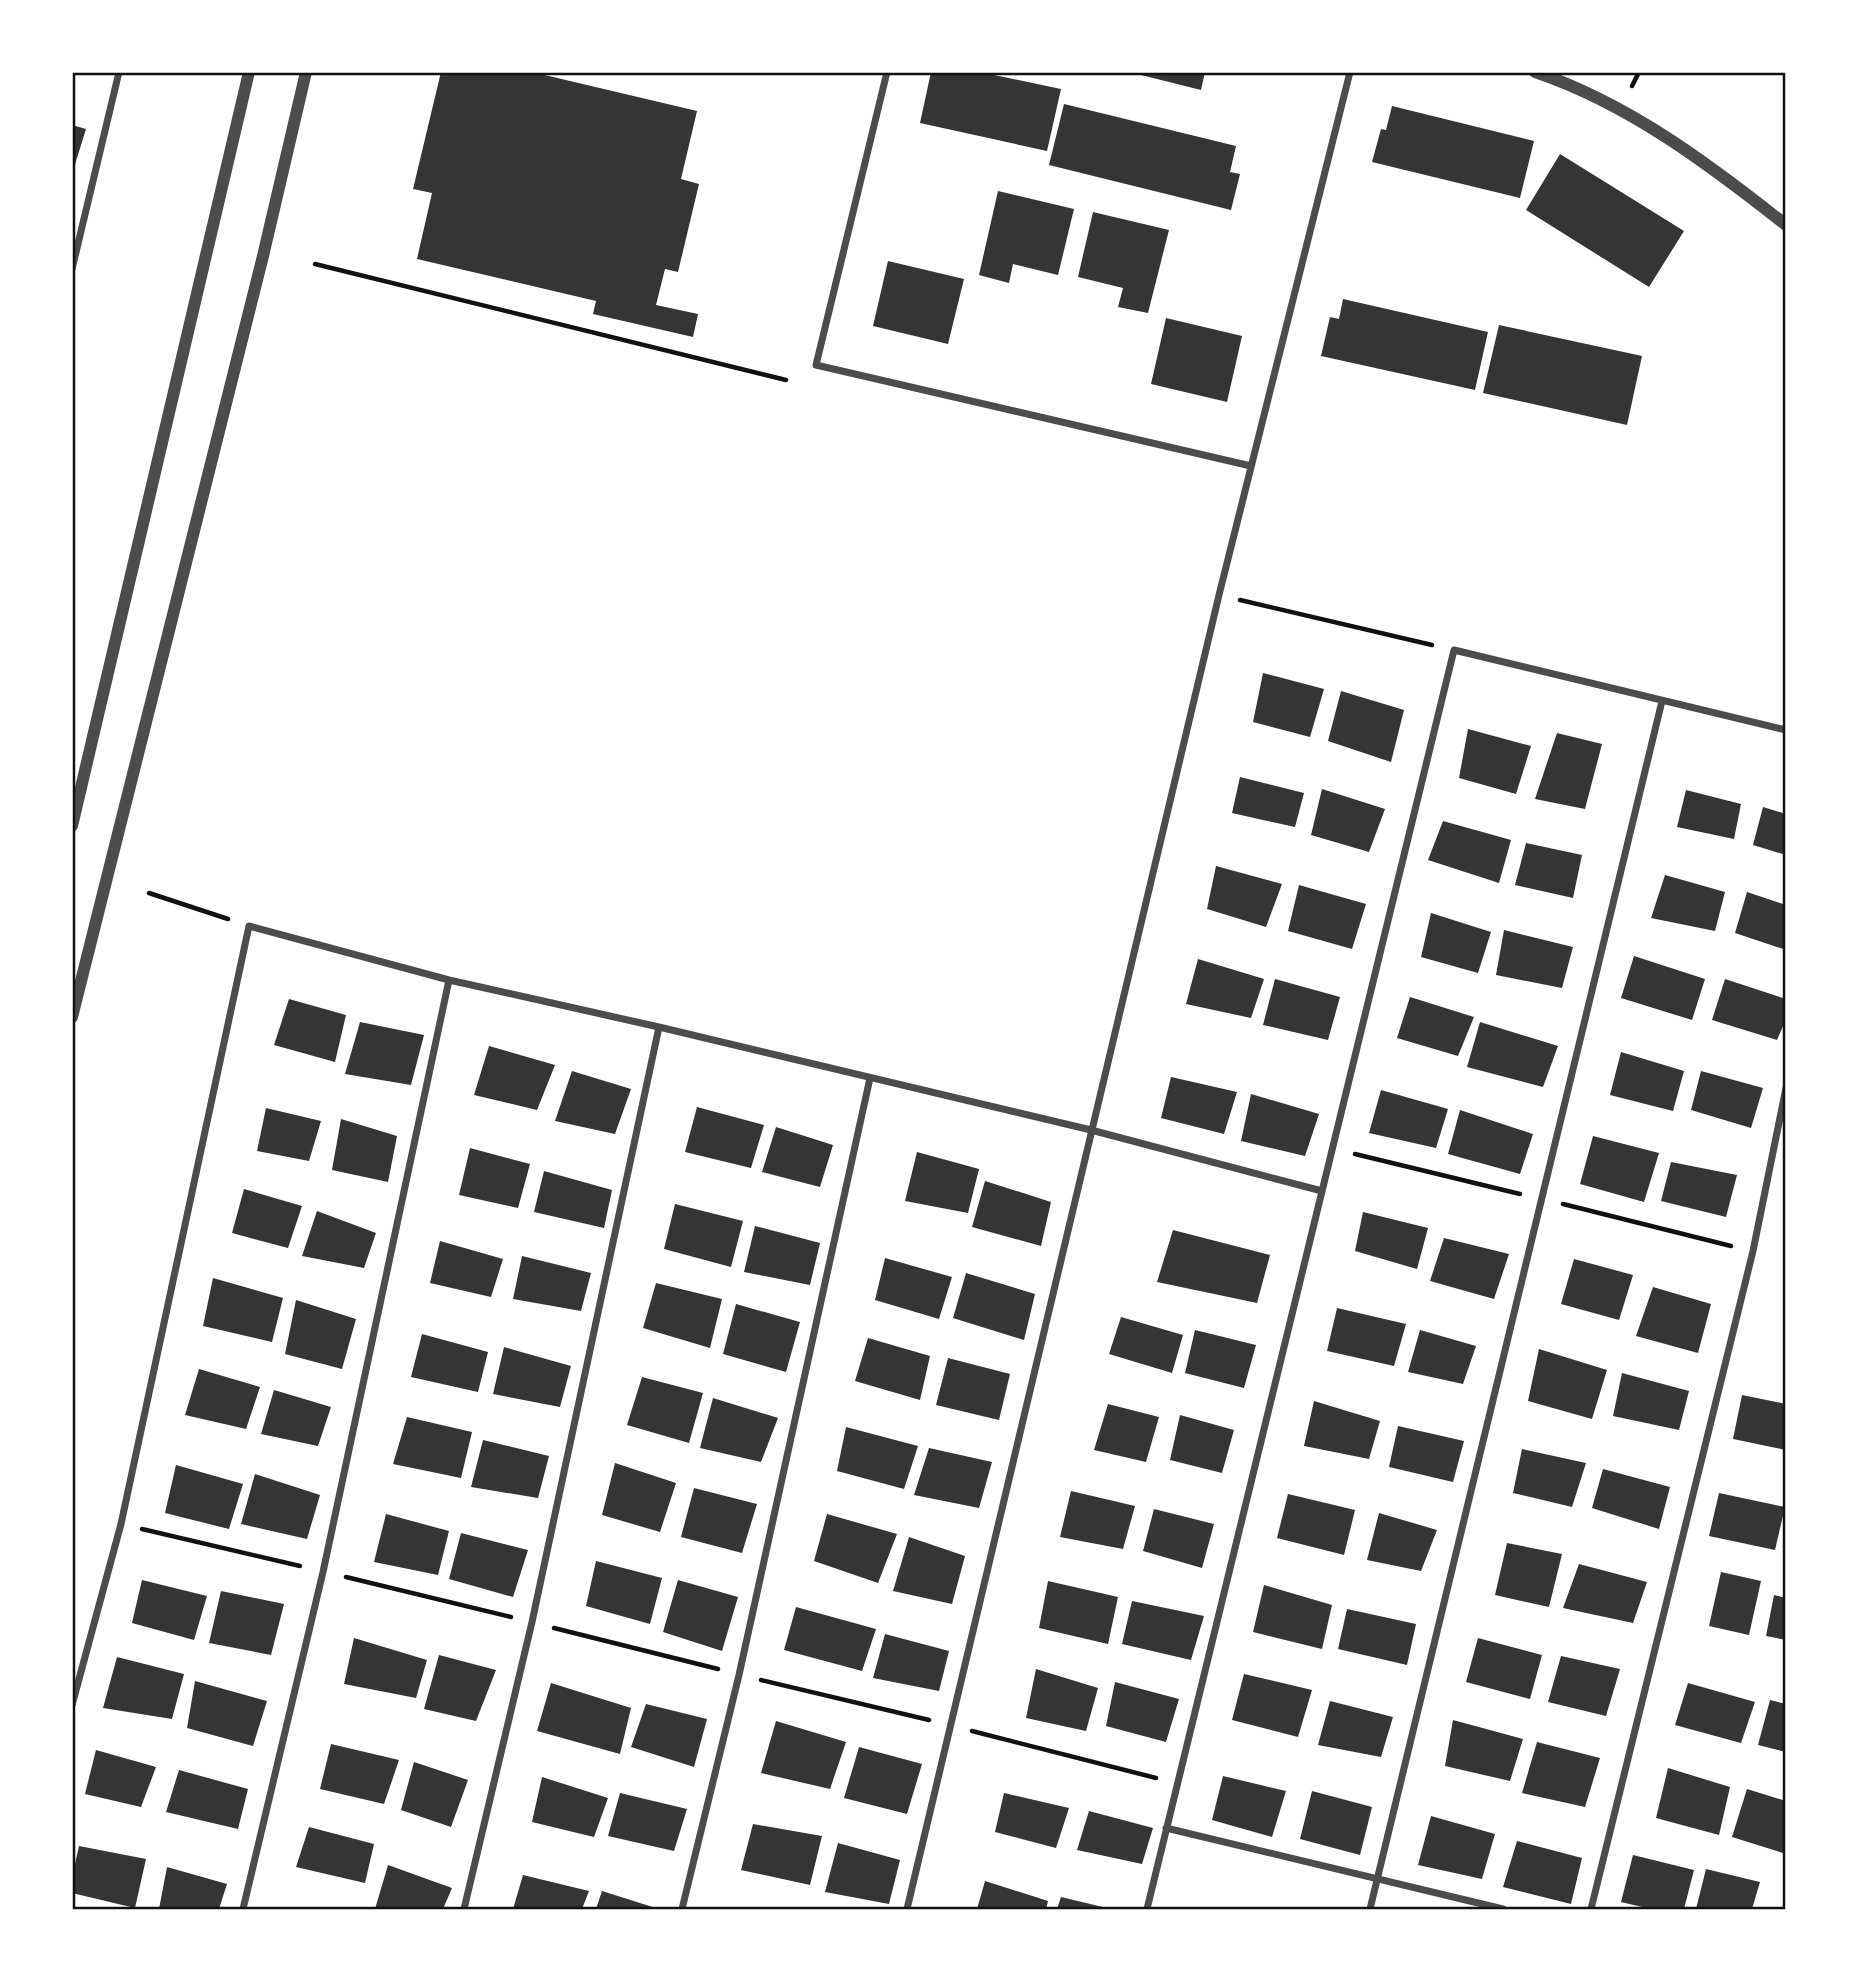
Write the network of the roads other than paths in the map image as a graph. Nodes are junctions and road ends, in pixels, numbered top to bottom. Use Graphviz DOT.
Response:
graph roads {
  1 [pos="119,72"];
  2 [pos="249,72"];
  3 [pos="306,72"];
  4 [pos="887,72"];
  5 [pos="1350,72"];
  6 [pos="1535,72"];
  7 [pos="1786,225"];
  8 [pos="72,269"];
  9 [pos="1251,466"];
  10 [pos="1662,701"];
  11 [pos="1786,730"];
  12 [pos="72,826"];
  13 [pos="449,981"];
  14 [pos="72,1017"];
  15 [pos="659,1027"];
  16 [pos="870,1078"];
  17 [pos="1786,1088"];
  18 [pos="1091,1129"];
  19 [pos="1322,1191"];
  20 [pos="72,1705"];
  21 [pos="1166,1828"];
  22 [pos="1377,1879"];
  23 [pos="243,1909"];
  24 [pos="464,1909"];
  25 [pos="682,1909"];
  26 [pos="907,1909"];
  27 [pos="1146,1909"];
  28 [pos="1370,1909"];
  29 [pos="1503,1909"];
  30 [pos="1591,1909"];
  1 -- 8 [label="street"];
  2 -- 12 [label="street"];
  3 -- 14 [label="street"];
  4 -- 9 [label="street"];
  5 -- 9 [label="street"];
  6 -- 7 [label="street"];
  9 -- 18 [label="street"];
  10 -- 11 [label="street"];
  10 -- 19 [label="street"];
  10 -- 22 [label="street"];
  13 -- 15 [label="street"];
  13 -- 20 [label="street"];
  13 -- 23 [label="street"];
  15 -- 16 [label="street"];
  15 -- 24 [label="street"];
  16 -- 18 [label="street"];
  16 -- 25 [label="street"];
  17 -- 30 [label="street"];
  18 -- 19 [label="street"];
  18 -- 26 [label="street"];
  19 -- 21 [label="street"];
  21 -- 22 [label="street"];
  21 -- 27 [label="street"];
  22 -- 28 [label="street"];
  22 -- 29 [label="street"];
}
